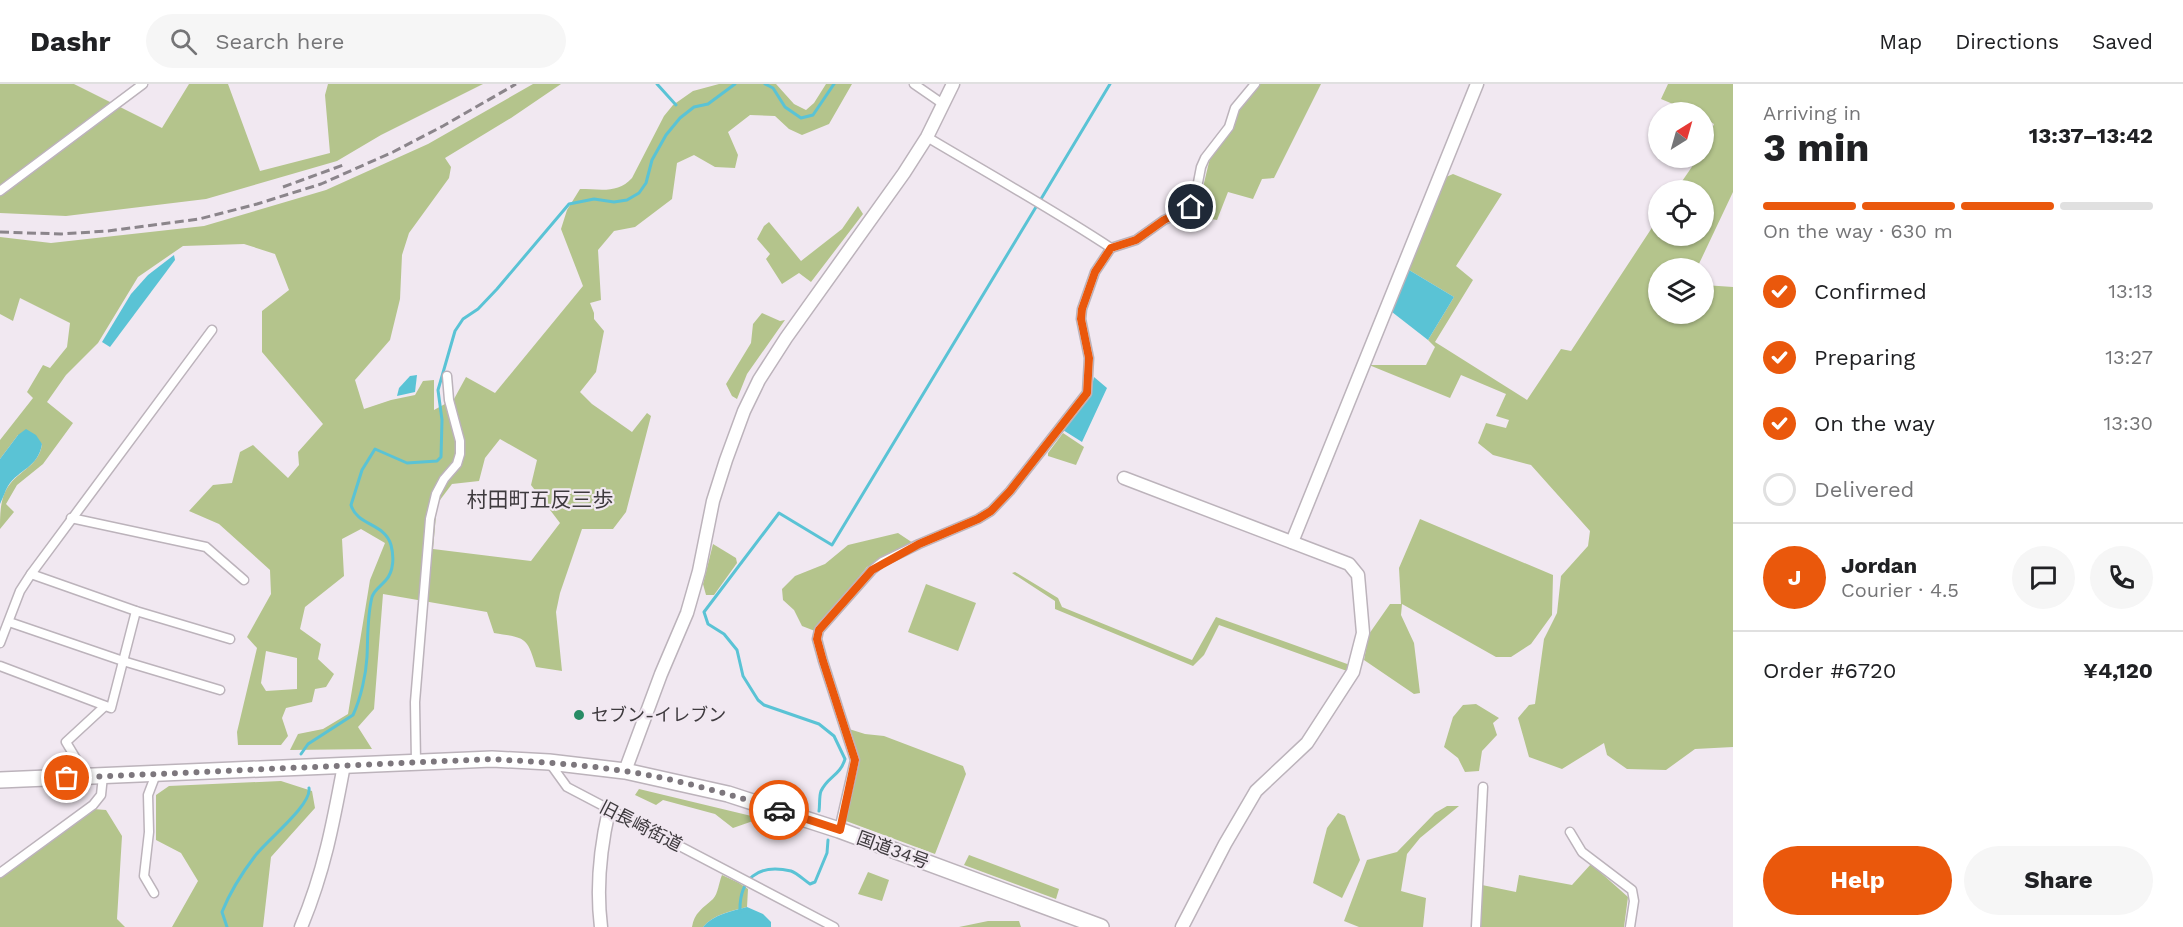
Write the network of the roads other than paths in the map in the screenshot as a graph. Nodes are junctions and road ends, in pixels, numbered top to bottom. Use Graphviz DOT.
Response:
graph roads {
  1 [pos="142,84"];
  2 [pos="914,84"];
  3 [pos="953,84"];
  4 [pos="1255,84"];
  5 [pos="1477,84"];
  6 [pos="943,104"];
  7 [pos="927,137"];
  8 [pos="0,191"];
  9 [pos="1111,248"];
  10 [pos="212,330"];
  11 [pos="447,376"];
  12 [pos="1124,478"];
  13 [pos="71,518"];
  14 [pos="1292,542"];
  15 [pos="31,574"];
  16 [pos="244,580"];
  17 [pos="136,611"];
  18 [pos="9,622"];
  19 [pos="230,639"];
  20 [pos="0,643"];
  21 [pos="123,661"];
  22 [pos="0,666"];
  23 [pos="220,690"];
  24 [pos="105,706"];
  25 [pos="416,762"];
  26 [pos="549,762"];
  27 [pos="344,765"];
  28 [pos="625,771"];
  29 [pos="156,774"];
  30 [pos="96,776"];
  31 [pos="0,780"];
  32 [pos="1484,787"];
  33 [pos="609,810"];
  34 [pos="840,830"];
  35 [pos="1570,832"];
  36 [pos="0,862"];
  37 [pos="11,864"];
  38 [pos="0,873"];
  39 [pos="154,893"];
  40 [pos="301,927"];
  41 [pos="601,927"];
  42 [pos="834,927"];
  43 [pos="1101,927"];
  44 [pos="1182,927"];
  45 [pos="1476,927"];
  46 [pos="1630,927"];
  1 -- 8 [label="street"];
  2 -- 6 [label="street"];
  3 -- 6 [label="street"];
  4 -- 9 [label="street"];
  5 -- 14 [label="street"];
  6 -- 7 [label="street"];
  7 -- 9 [label="street"];
  7 -- 28 [label="street"];
  9 -- 34 [label="street"];
  10 -- 13 [label="street"];
  11 -- 25 [label="street"];
  12 -- 14 [label="street"];
  13 -- 15 [label="street"];
  13 -- 16 [label="street"];
  14 -- 44 [label="street"];
  15 -- 17 [label="street"];
  15 -- 18 [label="street"];
  17 -- 19 [label="street"];
  17 -- 21 [label="street"];
  18 -- 20 [label="street"];
  18 -- 21 [label="street"];
  21 -- 23 [label="street"];
  21 -- 24 [label="street"];
  22 -- 24 [label="street"];
  24 -- 30 [label="street"];
  25 -- 26 [label="highway, 国道34号"];
  25 -- 27 [label="highway, 国道34号"];
  26 -- 28 [label="highway, 国道34号"];
  26 -- 33 [label="street, 旧長崎街道"];
  27 -- 29 [label="highway, 国道34号"];
  27 -- 40 [label="street"];
  28 -- 34 [label="highway, 国道34号"];
  29 -- 30 [label="highway, 国道34号"];
  29 -- 39 [label="street"];
  30 -- 31 [label="highway, 国道34号"];
  30 -- 37 [label="street"];
  32 -- 45 [label="street"];
  33 -- 41 [label="street"];
  33 -- 42 [label="street, 旧長崎街道"];
  34 -- 43 [label="highway, 国道34号"];
  35 -- 46 [label="street"];
  36 -- 37 [label="street"];
  37 -- 38 [label="street"];
}
